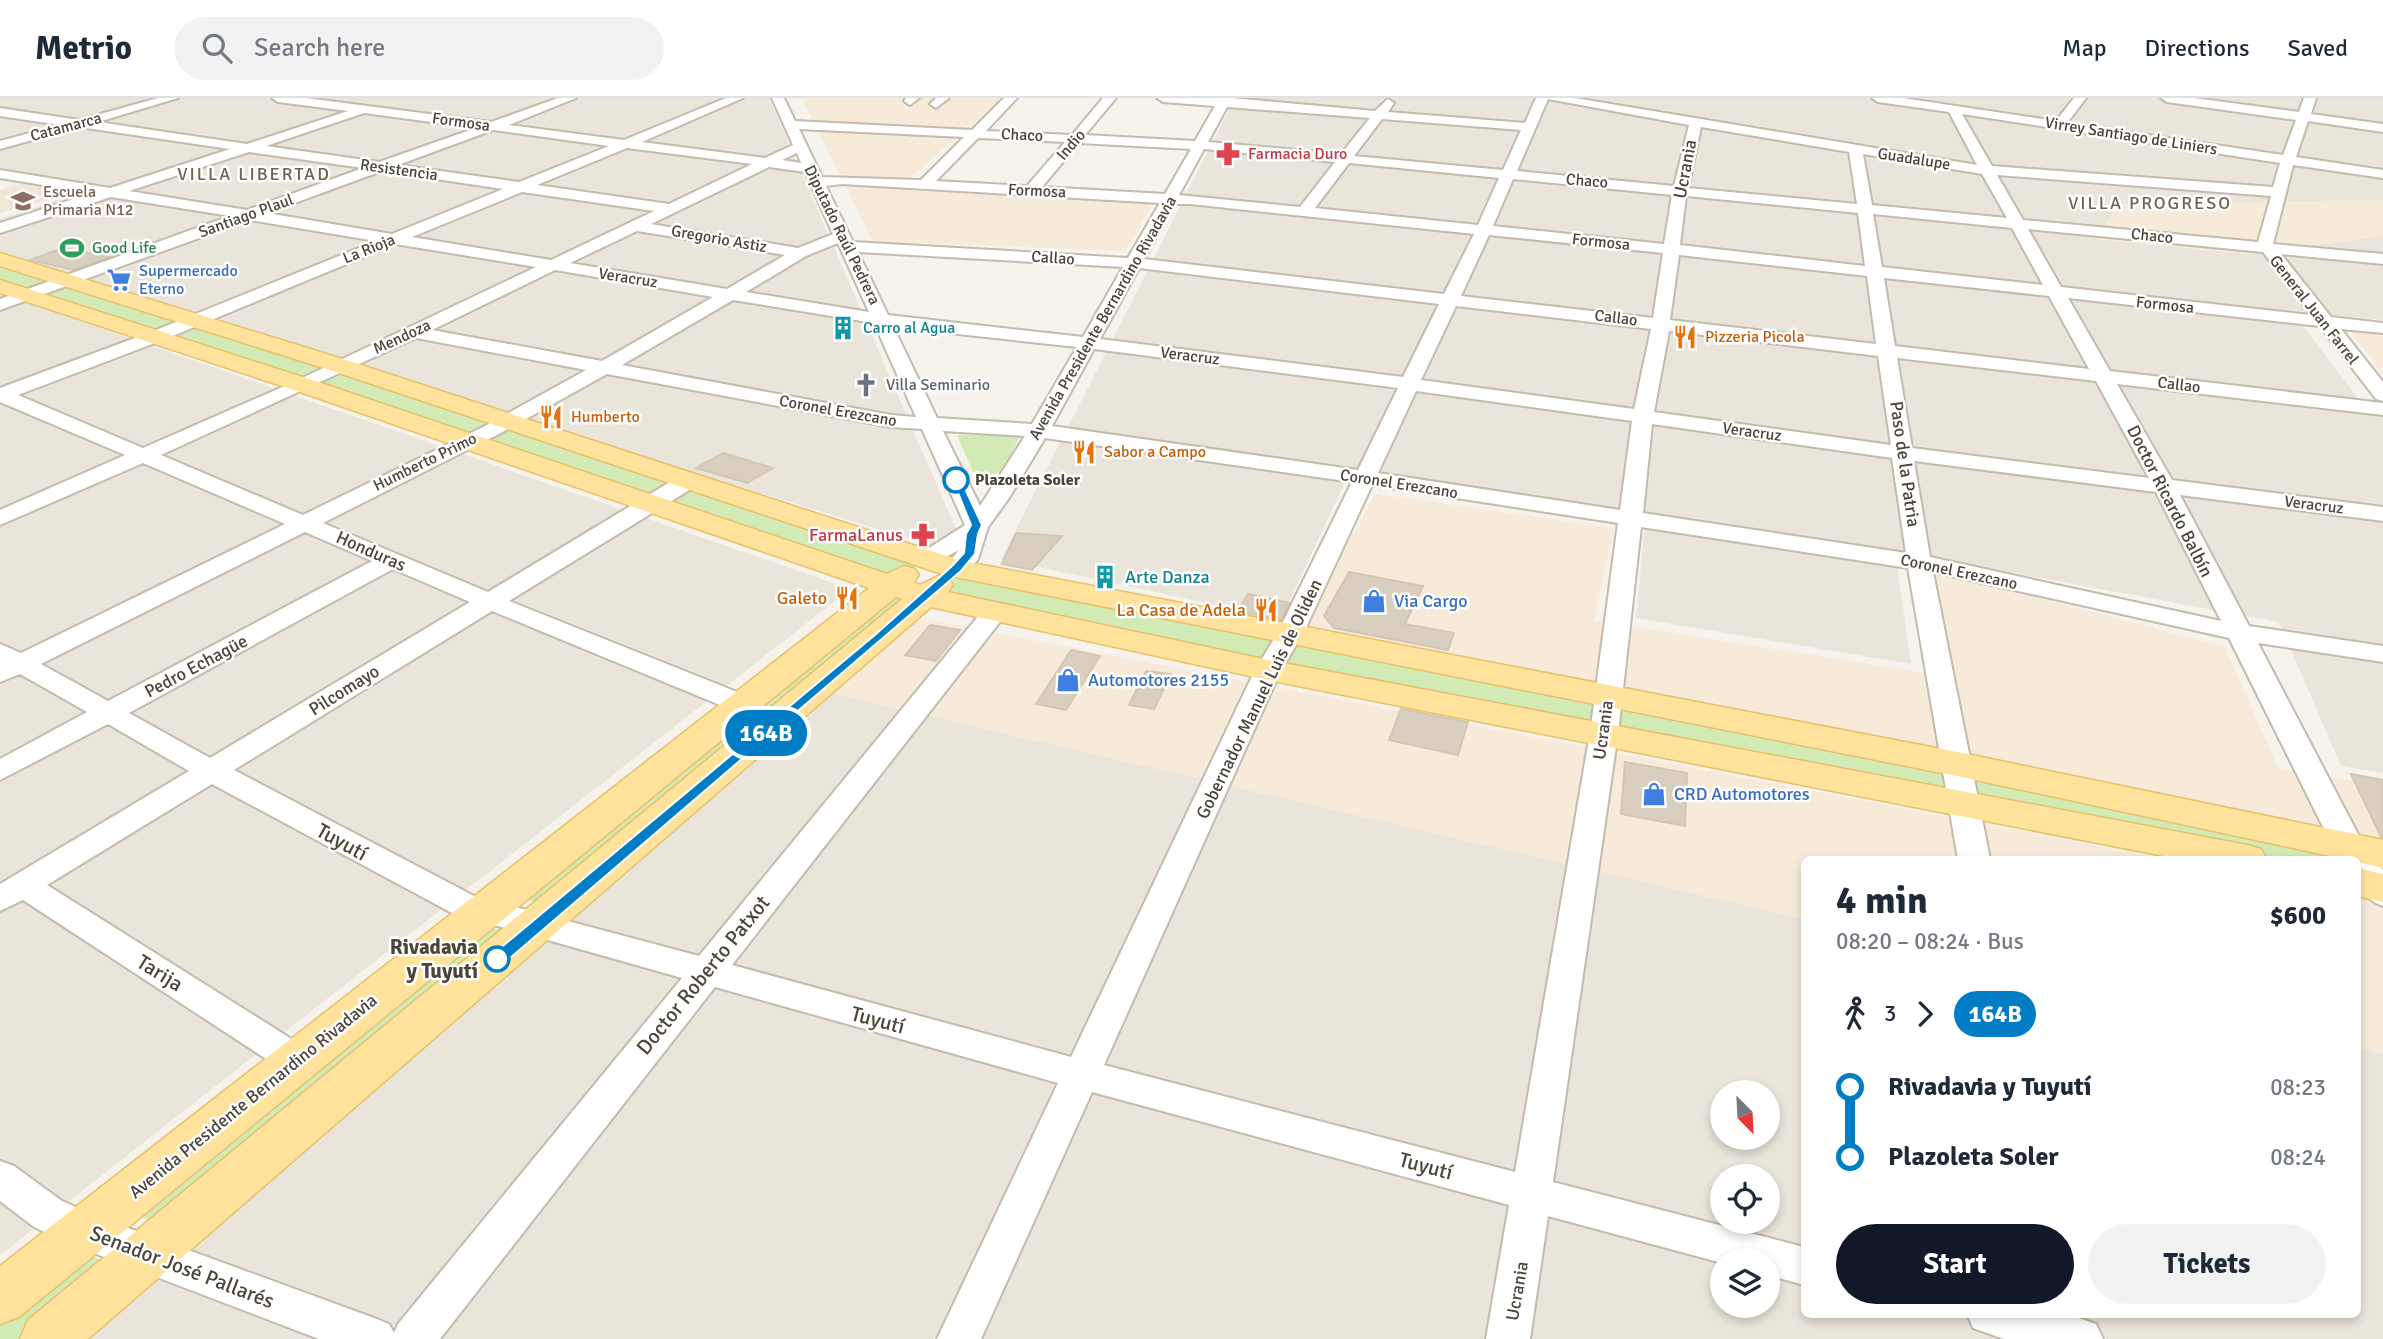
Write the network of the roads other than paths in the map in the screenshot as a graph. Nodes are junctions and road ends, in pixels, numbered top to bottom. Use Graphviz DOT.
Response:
graph roads {
  1 [pos="172,98"];
  2 [pos="278,98"];
  3 [pos="401,98"];
  4 [pos="570,98"];
  5 [pos="737,98"];
  6 [pos="778,98"];
  7 [pos="1010,98"];
  8 [pos="1110,98"];
  9 [pos="1163,98"];
  10 [pos="1392,98"];
  11 [pos="1542,98"];
  12 [pos="1553,98"];
  13 [pos="1648,98"];
  14 [pos="1878,98"];
  15 [pos="2080,98"];
  16 [pos="2167,98"];
  17 [pos="2310,98"];
  18 [pos="1226,99"];
  19 [pos="365,109"];
  20 [pos="1952,109"];
  21 [pos="1627,111"];
  22 [pos="0,112"];
  23 [pos="1381,114"];
  24 [pos="2304,117"];
  25 [pos="1696,122"];
  26 [pos="80,123"];
  27 [pos="790,125"];
  28 [pos="2059,125"];
  29 [pos="492,127"];
  30 [pos="1529,127"];
  31 [pos="2383,128"];
  32 [pos="977,133"];
  33 [pos="1077,138"];
  34 [pos="629,144"];
  35 [pos="0,145"];
  36 [pos="1200,145"];
  37 [pos="799,147"];
  38 [pos="248,148"];
  39 [pos="1856,150"];
  40 [pos="1346,158"];
  41 [pos="2288,160"];
  42 [pos="764,162"];
  43 [pos="380,167"];
  44 [pos="1989,170"];
  45 [pos="0,174"];
  46 [pos="1508,174"];
  47 [pos="2383,174"];
  48 [pos="814,175"];
  49 [pos="924,185"];
  50 [pos="520,188"];
  51 [pos="1680,190"];
  52 [pos="1031,191"];
  53 [pos="111,192"];
  54 [pos="2278,192"];
  55 [pos="1172,199"];
  56 [pos="1865,208"];
  57 [pos="673,209"];
  58 [pos="1304,212"];
  59 [pos="248,215"];
  60 [pos="2017,222"];
  61 [pos="637,226"];
  62 [pos="0,228"];
  63 [pos="1483,231"];
  64 [pos="392,240"];
  65 [pos="845,242"];
  66 [pos="1671,249"];
  67 [pos="2266,249"];
  68 [pos="800,253"];
  69 [pos="0,259"];
  70 [pos="2383,260"];
  71 [pos="1135,263"];
  72 [pos="551,266"];
  73 [pos="1877,272"];
  74 [pos="69,281"];
  75 [pos="0,286"];
  76 [pos="728,294"];
  77 [pos="2059,294"];
  78 [pos="29,295"];
  79 [pos="1449,298"];
  80 [pos="0,305"];
  81 [pos="196,319"];
  82 [pos="883,320"];
  83 [pos="2324,322"];
  84 [pos="1661,323"];
  85 [pos="2383,328"];
  86 [pos="413,332"];
  87 [pos="157,336"];
  88 [pos="1089,343"];
  89 [pos="1887,351"];
  90 [pos="341,366"];
  91 [pos="604,368"];
  92 [pos="2104,376"];
  93 [pos="1410,384"];
  94 [pos="303,385"];
  95 [pos="0,395"];
  96 [pos="2383,395"];
  97 [pos="2383,409"];
  98 [pos="1643,417"];
  99 [pos="509,420"];
  100 [pos="931,425"];
  101 [pos="1040,429"];
  102 [pos="466,442"];
  103 [pos="1905,453"];
  104 [pos="143,455"];
  105 [pos="1365,478"];
  106 [pos="688,481"];
  107 [pos="2164,485"];
  108 [pos="649,504"];
  109 [pos="2383,514"];
  110 [pos="0,518"];
  111 [pos="1629,520"];
  112 [pos="303,521"];
  113 [pos="974,529"];
  114 [pos="924,559"];
  115 [pos="392,560"];
  116 [pos="1919,562"];
  117 [pos="956,569"];
  118 [pos="908,591"];
  119 [pos="488,601"];
  120 [pos="993,613"];
  121 [pos="2237,631"];
  122 [pos="1290,634"];
  123 [pos="2383,654"];
  124 [pos="7,663"];
  125 [pos="1268,670"];
  126 [pos="1608,697"];
  127 [pos="742,704"];
  128 [pos="109,712"];
  129 [pos="1604,733"];
  130 [pos="1957,764"];
  131 [pos="0,771"];
  132 [pos="212,771"];
  133 [pos="1964,803"];
  134 [pos="1973,856"];
  135 [pos="2232,856"];
  136 [pos="2301,856"];
  137 [pos="2372,875"];
  138 [pos="11,892"];
  139 [pos="484,912"];
  140 [pos="537,925"];
  141 [pos="705,973"];
  142 [pos="296,1060"];
  143 [pos="1083,1075"];
  144 [pos="0,1178"];
  145 [pos="1533,1194"];
  146 [pos="85,1231"];
  147 [pos="146,1256"];
  148 [pos="1801,1265"];
  149 [pos="0,1299"];
  150 [pos="2006,1318"];
  151 [pos="2063,1331"];
  152 [pos="47,1339"];
  153 [pos="374,1339"];
  154 [pos="413,1339"];
  155 [pos="959,1339"];
  156 [pos="1508,1339"];
  1 -- 26 [label="street, Catamarca"];
  2 -- 19 [label="street, Formosa"];
  3 -- 19 [label="street"];
  4 -- 29 [label="street, Santiago Plaul"];
  5 -- 34 [label="street, La Rioja"];
  6 -- 27 [label="street, Diputado Raúl Pedrera"];
  7 -- 32 [label="street"];
  8 -- 33 [label="street, Indio"];
  9 -- 18 [label="street"];
  10 -- 23 [label="street"];
  11 -- 30 [label="street, Gobernador Manuel Luis de Oliden"];
  12 -- 21 [label="street, Guadalupe"];
  13 -- 21 [label="street"];
  14 -- 20 [label="street, Virrey Santiago de Liniers"];
  15 -- 28 [label="street"];
  16 -- 24 [label="street"];
  17 -- 24 [label="street, General Juan Farrel"];
  18 -- 23 [label="street"];
  18 -- 36 [label="street, Avenida Presidente Bernardino Rivadavia"];
  19 -- 29 [label="street, Formosa"];
  19 -- 38 [label="street"];
  20 -- 28 [label="street, Virrey Santiago de Liniers"];
  20 -- 44 [label="street, Doctor Ricardo Balbín"];
  21 -- 25 [label="street, Guadalupe"];
  22 -- 26 [label="street, Resistencia"];
  23 -- 30 [label="street"];
  23 -- 40 [label="street"];
  24 -- 31 [label="street"];
  24 -- 41 [label="street, General Juan Farrel"];
  25 -- 39 [label="street, Guadalupe"];
  25 -- 51 [label="street, Ucrania"];
  26 -- 35 [label="street, Catamarca"];
  26 -- 38 [label="street, Resistencia"];
  27 -- 32 [label="street, Chaco"];
  27 -- 37 [label="street, Diputado Raúl Pedrera"];
  28 -- 41 [label="street, Virrey Santiago de Liniers"];
  29 -- 34 [label="street, Formosa"];
  29 -- 43 [label="street, Santiago Plaul"];
  30 -- 46 [label="street, Gobernador Manuel Luis de Oliden"];
  32 -- 33 [label="street, Chaco"];
  32 -- 49 [label="street"];
  33 -- 36 [label="street, Chaco"];
  33 -- 52 [label="street, Indio"];
  34 -- 42 [label="street, Formosa"];
  34 -- 50 [label="street, La Rioja"];
  36 -- 40 [label="street, Chaco"];
  36 -- 55 [label="street, Avenida Presidente Bernardino Rivadavia"];
  37 -- 42 [label="street, Mendoza"];
  37 -- 48 [label="street, Diputado Raúl Pedrera"];
  38 -- 43 [label="street, Resistencia"];
  38 -- 53 [label="street"];
  39 -- 44 [label="street, Guadalupe"];
  39 -- 56 [label="street, Paso de la Patria"];
  40 -- 46 [label="street, Chaco"];
  40 -- 58 [label="street"];
  41 -- 47 [label="street, Virrey Santiago de Liniers"];
  41 -- 54 [label="street, General Juan Farrel"];
  42 -- 48 [label="street, Formosa"];
  42 -- 57 [label="street, Mendoza"];
  43 -- 50 [label="street, Resistencia"];
  43 -- 59 [label="street, Santiago Plaul"];
  44 -- 54 [label="street, Guadalupe"];
  44 -- 60 [label="street, Doctor Ricardo Balbín"];
  45 -- 53 [label="street, Veracruz"];
  46 -- 51 [label="street, Chaco"];
  46 -- 63 [label="street, Gobernador Manuel Luis de Oliden"];
  48 -- 49 [label="street, Formosa"];
  48 -- 65 [label="street, Diputado Raúl Pedrera"];
  49 -- 52 [label="street, Formosa"];
  50 -- 57 [label="street, Resistencia"];
  50 -- 64 [label="street, La Rioja"];
  51 -- 56 [label="street, Chaco"];
  51 -- 66 [label="street, Ucrania"];
  52 -- 55 [label="street, Formosa"];
  53 -- 59 [label="street, Veracruz"];
  53 -- 62 [label="street"];
  54 -- 67 [label="street, General Juan Farrel"];
  55 -- 58 [label="street, Formosa"];
  55 -- 71 [label="street, Avenida Presidente Bernardino Rivadavia"];
  56 -- 60 [label="street, Chaco"];
  56 -- 73 [label="street, Paso de la Patria"];
  57 -- 61 [label="street, Mendoza"];
  58 -- 63 [label="street, Formosa"];
  59 -- 64 [label="street, Veracruz"];
  59 -- 74 [label="street, Santiago Plaul"];
  60 -- 67 [label="street, Chaco"];
  60 -- 77 [label="street, Doctor Ricardo Balbín"];
  61 -- 68 [label="street, Gregorio Astiz"];
  61 -- 72 [label="street, Mendoza"];
  63 -- 66 [label="street, Formosa"];
  63 -- 79 [label="street, Gobernador Manuel Luis de Oliden"];
  64 -- 72 [label="street, Veracruz"];
  64 -- 81 [label="street, La Rioja"];
  65 -- 68 [label="street, Humberto Primo"];
  65 -- 71 [label="street, Callao"];
  65 -- 82 [label="street, Diputado Raúl Pedrera"];
  66 -- 73 [label="street, Formosa"];
  66 -- 84 [label="street, Ucrania"];
  67 -- 70 [label="street, Chaco"];
  67 -- 83 [label="street, General Juan Farrel"];
  68 -- 76 [label="street, Humberto Primo"];
  69 -- 74 [label="main road"];
  71 -- 79 [label="street, Callao"];
  71 -- 88 [label="street, Avenida Presidente Bernardino Rivadavia"];
  72 -- 76 [label="street, Veracruz"];
  72 -- 86 [label="street, Mendoza"];
  73 -- 77 [label="street, Formosa"];
  73 -- 89 [label="street, Paso de la Patria"];
  74 -- 78 [label="street, Santiago Plaul"];
  74 -- 81 [label="main road"];
  75 -- 78 [label="main road"];
  76 -- 82 [label="street, Veracruz"];
  76 -- 91 [label="street, Humberto Primo"];
  77 -- 83 [label="street, Formosa"];
  77 -- 92 [label="street, Doctor Ricardo Balbín"];
  78 -- 80 [label="street, Santiago Plaul"];
  78 -- 87 [label="main road"];
  79 -- 84 [label="street, Callao"];
  79 -- 93 [label="street, Gobernador Manuel Luis de Oliden"];
  81 -- 87 [label="street, La Rioja"];
  81 -- 90 [label="main road"];
  82 -- 88 [label="street, Veracruz"];
  82 -- 100 [label="street, Diputado Raúl Pedrera"];
  83 -- 85 [label="street, Formosa"];
  83 -- 96 [label="street, General Juan Farrel"];
  84 -- 89 [label="street, Callao"];
  84 -- 98 [label="street, Ucrania"];
  86 -- 90 [label="street, Mendoza"];
  86 -- 91 [label="street, Coronel Erezcano"];
  87 -- 94 [label="main road"];
  87 -- 95 [label="street, La Rioja"];
  88 -- 93 [label="street, Veracruz"];
  88 -- 101 [label="street, Avenida Presidente Bernardino Rivadavia"];
  89 -- 92 [label="street, Callao"];
  89 -- 103 [label="street, Paso de la Patria"];
  90 -- 94 [label="street, Mendoza"];
  90 -- 99 [label="main road"];
  91 -- 99 [label="street, Humberto Primo"];
  91 -- 100 [label="street, Coronel Erezcano"];
  92 -- 97 [label="street, Callao"];
  92 -- 107 [label="street, Doctor Ricardo Balbín"];
  93 -- 98 [label="street, Veracruz"];
  93 -- 105 [label="street, Gobernador Manuel Luis de Oliden"];
  94 -- 102 [label="main road"];
  94 -- 104 [label="street, Mendoza"];
  95 -- 104 [label="street, Honduras"];
  98 -- 103 [label="street, Veracruz"];
  98 -- 111 [label="street, Ucrania"];
  99 -- 102 [label="street, Humberto Primo"];
  99 -- 106 [label="main road"];
  100 -- 101 [label="street, Coronel Erezcano"];
  100 -- 113 [label="street, Diputado Raúl Pedrera"];
  101 -- 105 [label="street, Coronel Erezcano"];
  101 -- 113 [label="street, Avenida Presidente Bernardino Rivadavia"];
  102 -- 108 [label="main road"];
  102 -- 112 [label="street, Humberto Primo"];
  103 -- 107 [label="street, Veracruz"];
  103 -- 116 [label="street, Paso de la Patria"];
  104 -- 110 [label="street, Mendoza"];
  104 -- 112 [label="street, Honduras"];
  105 -- 111 [label="street, Coronel Erezcano"];
  105 -- 122 [label="street, Gobernador Manuel Luis de Oliden"];
  106 -- 108 [label="street, Pilcomayo"];
  106 -- 114 [label="main road"];
  107 -- 109 [label="street, Veracruz"];
  107 -- 121 [label="street, Doctor Ricardo Balbín"];
  108 -- 118 [label="main road"];
  108 -- 119 [label="street, Pilcomayo"];
  111 -- 116 [label="street, Coronel Erezcano"];
  111 -- 126 [label="street, Ucrania"];
  112 -- 115 [label="street, Honduras"];
  112 -- 124 [label="street, Humberto Primo"];
  113 -- 114 [label="street, Avenida Presidente Bernardino Rivadavia"];
  113 -- 117 [label="street, Avenida Presidente Bernardino Rivadavia"];
  114 -- 117 [label="main road"];
  114 -- 118 [label="main road, Avenida Presidente Bernardino Rivadavia"];
  115 -- 119 [label="street, Honduras"];
  115 -- 128 [label="street, Pedro Echagüe"];
  116 -- 121 [label="street, Coronel Erezcano"];
  116 -- 130 [label="street, Paso de la Patria"];
  117 -- 118 [label="main road, Avenida Presidente Bernardino Rivadavia"];
  117 -- 122 [label="main road"];
  118 -- 120 [label="main road"];
  118 -- 127 [label="main road, Avenida Presidente Bernardino Rivadavia"];
  118 -- 140 [label="main road, Avenida Presidente Bernardino Rivadavia"];
  119 -- 127 [label="street, Honduras"];
  119 -- 132 [label="street, Pilcomayo"];
  120 -- 125 [label="main road"];
  120 -- 141 [label="street, Doctor Roberto Patxot"];
  121 -- 123 [label="street, Coronel Erezcano"];
  121 -- 137 [label="street, Doctor Ricardo Balbín"];
  122 -- 125 [label="street, Gobernador Manuel Luis de Oliden"];
  122 -- 126 [label="main road"];
  124 -- 128 [label="street, Tuyutí"];
  125 -- 129 [label="main road"];
  125 -- 143 [label="street, Gobernador Manuel Luis de Oliden"];
  126 -- 129 [label="street, Ucrania"];
  126 -- 130 [label="main road"];
  127 -- 139 [label="main road, Avenida Presidente Bernardino Rivadavia"];
  128 -- 131 [label="street, Pedro Echagüe"];
  128 -- 132 [label="street, Tuyutí"];
  129 -- 133 [label="main road"];
  129 -- 145 [label="street, Ucrania"];
  130 -- 133 [label="street, Paso de la Patria"];
  130 -- 136 [label="main road"];
  132 -- 138 [label="street, Pilcomayo"];
  132 -- 139 [label="street, Tuyutí"];
  133 -- 134 [label="street, Paso de la Patria"];
  133 -- 135 [label="main road"];
  138 -- 142 [label="street, Tarija"];
  139 -- 140 [label="street, Tuyutí"];
  139 -- 142 [label="main road, Avenida Presidente Bernardino Rivadavia"];
  140 -- 141 [label="street, Tuyutí"];
  140 -- 147 [label="main road, Avenida Presidente Bernardino Rivadavia"];
  141 -- 143 [label="street, Tuyutí"];
  141 -- 154 [label="street, Doctor Roberto Patxot"];
  142 -- 146 [label="main road, Avenida Presidente Bernardino Rivadavia"];
  143 -- 145 [label="street, Tuyutí"];
  143 -- 155 [label="street, Gobernador Manuel Luis de Oliden"];
  144 -- 146 [label="street, Senador José Pallarés"];
  145 -- 148 [label="street, Tuyutí"];
  145 -- 156 [label="street, Ucrania"];
  146 -- 147 [label="street, Senador José Pallarés"];
  146 -- 149 [label="main road, Avenida Presidente Bernardino Rivadavia"];
  147 -- 152 [label="main road, Avenida Presidente Bernardino Rivadavia"];
  147 -- 153 [label="street, Senador José Pallarés"];
  150 -- 151 [label="street"];
}
